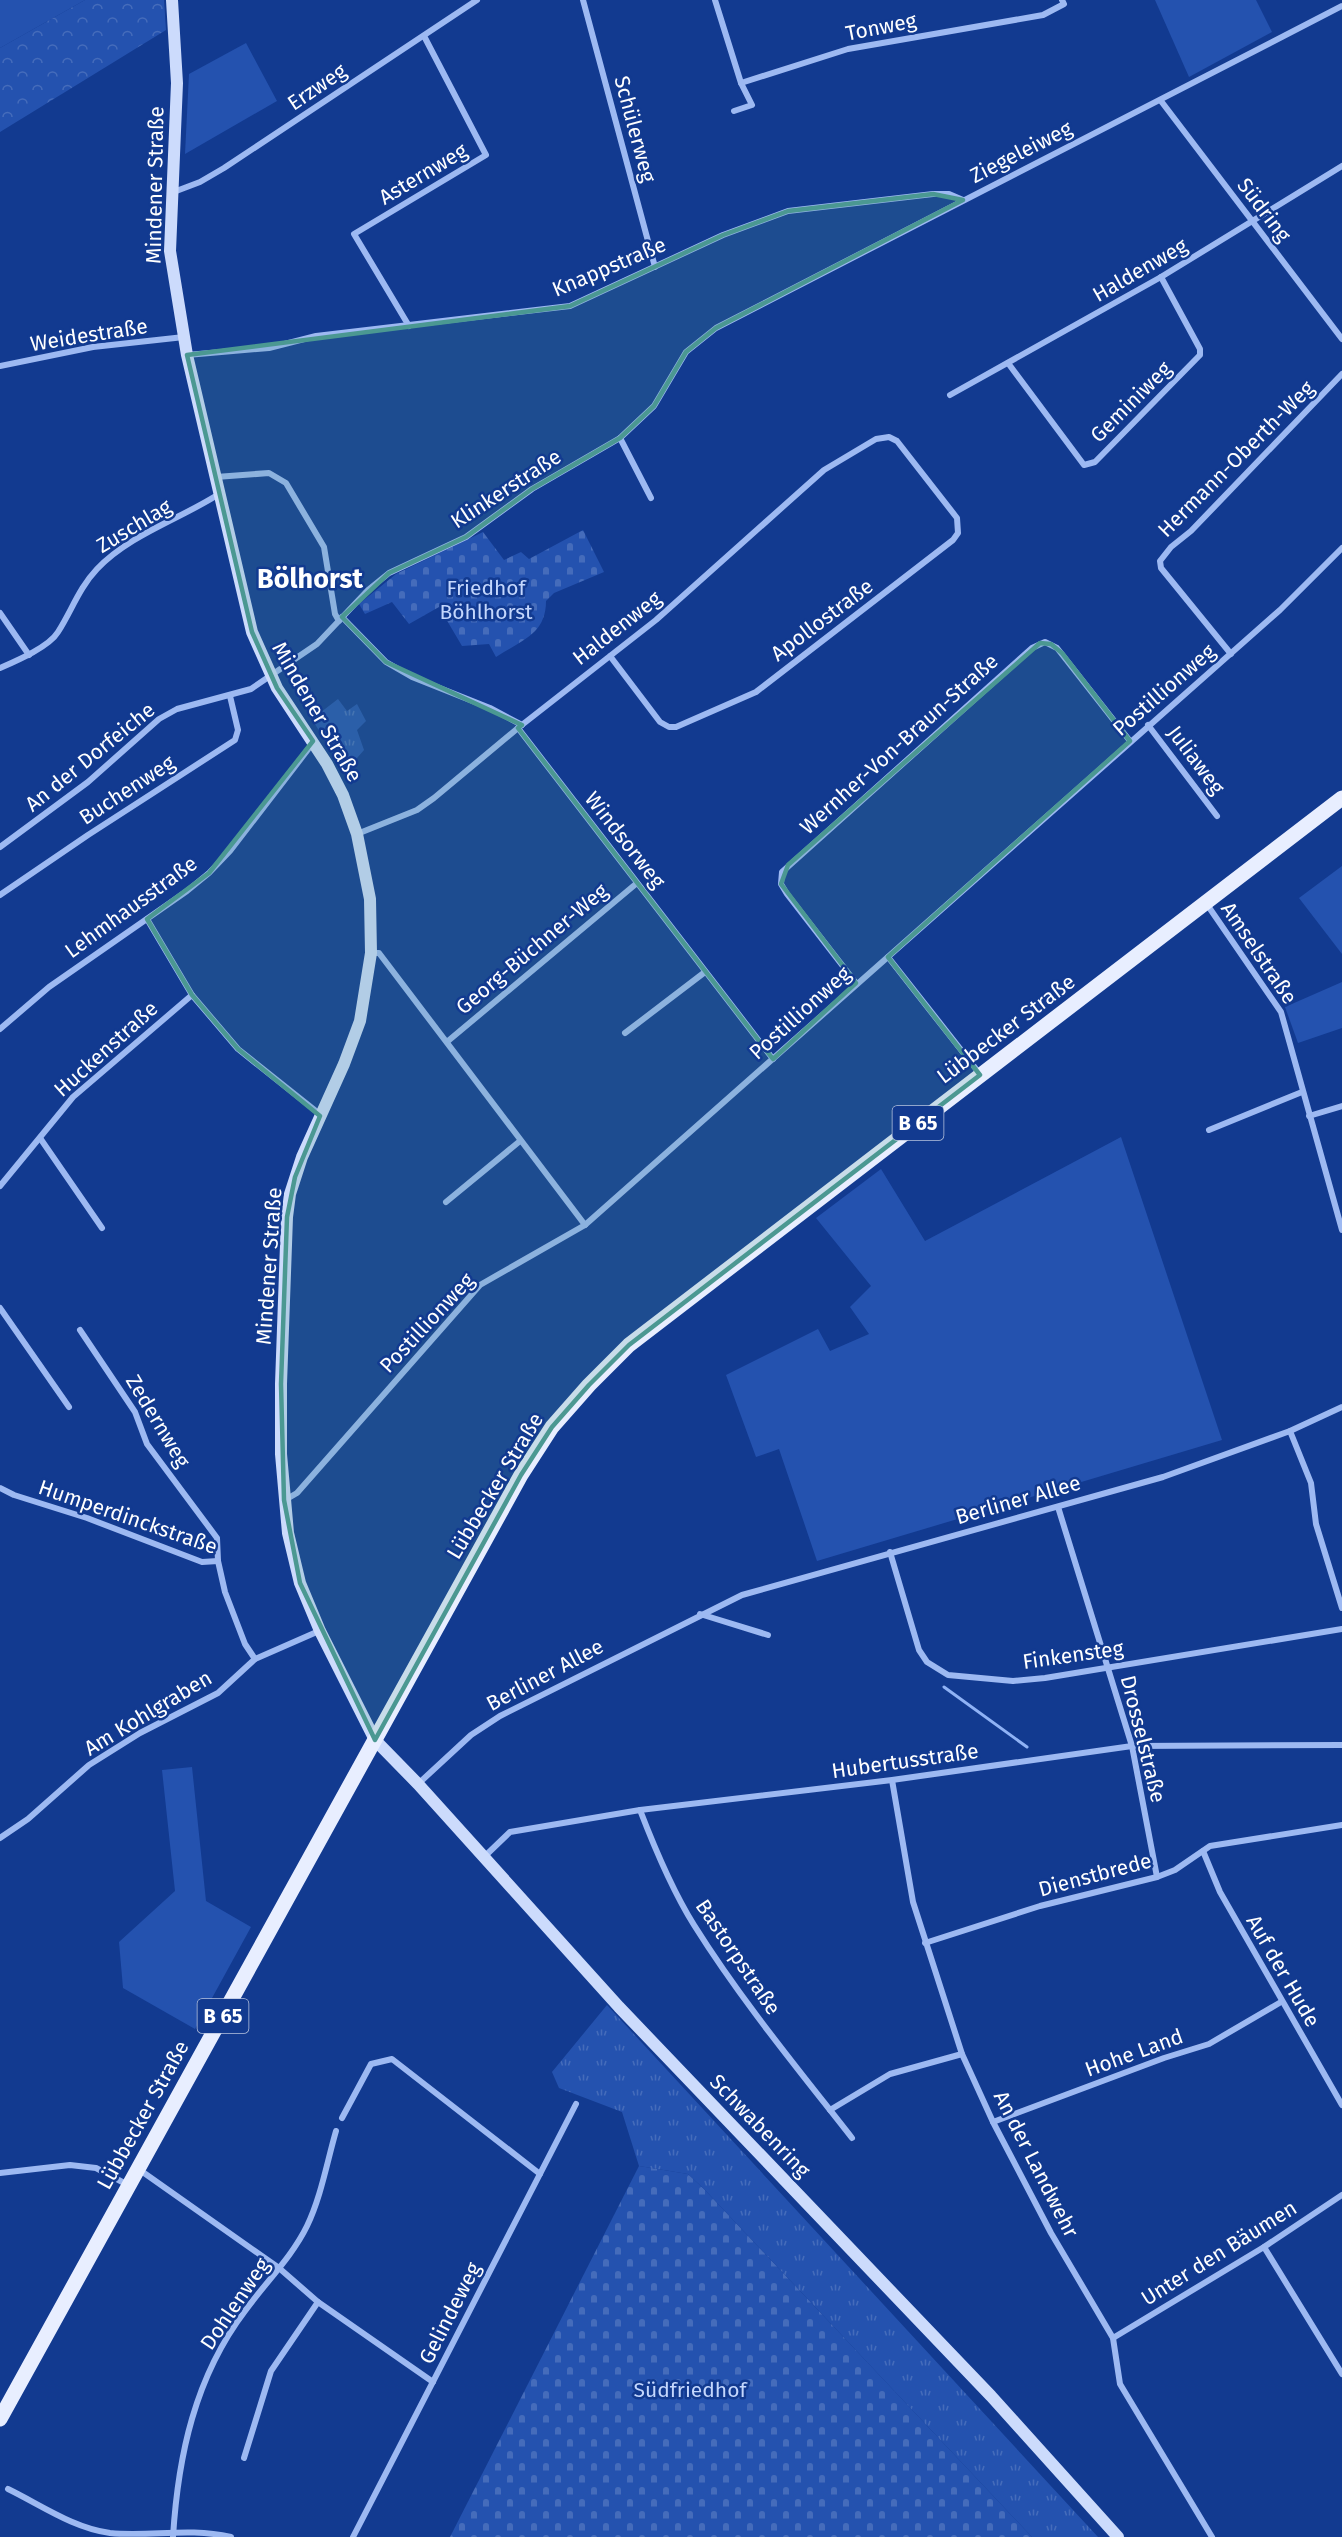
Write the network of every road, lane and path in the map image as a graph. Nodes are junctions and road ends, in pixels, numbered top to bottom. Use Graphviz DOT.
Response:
graph roads {
  1 [pos="172,0"];
  2 [pos="477,0"];
  3 [pos="583,0"];
  4 [pos="715,0"];
  5 [pos="1063,2"];
  6 [pos="1342,6"];
  7 [pos="424,36"];
  8 [pos="741,83"];
  9 [pos="1161,101"];
  10 [pos="734,111"];
  11 [pos="1342,166"];
  12 [pos="171,193"];
  13 [pos="963,200"];
  14 [pos="1253,223"];
  15 [pos="655,267"];
  16 [pos="1161,277"];
  17 [pos="409,326"];
  18 [pos="716,328"];
  19 [pos="184,338"];
  20 [pos="1342,339"];
  21 [pos="187,355"];
  22 [pos="1008,363"];
  23 [pos="0,366"];
  24 [pos="1342,374"];
  25 [pos="950,395"];
  26 [pos="889,437"];
  27 [pos="620,438"];
  28 [pos="216,477"];
  29 [pos="220,494"];
  30 [pos="651,498"];
  31 [pos="1342,548"];
  32 [pos="0,613"];
  33 [pos="341,619"];
  34 [pos="29,654"];
  35 [pos="1231,654"];
  36 [pos="610,656"];
  37 [pos="0,668"];
  38 [pos="271,677"];
  39 [pos="230,696"];
  40 [pos="1148,725"];
  41 [pos="520,726"];
  42 [pos="1130,741"];
  43 [pos="314,742"];
  44 [pos="1342,798"];
  45 [pos="1217,816"];
  46 [pos="357,834"];
  47 [pos="0,847"];
  48 [pos="637,883"];
  49 [pos="0,895"];
  50 [pos="1206,903"];
  51 [pos="147,919"];
  52 [pos="371,953"];
  53 [pos="888,957"];
  54 [pos="705,972"];
  55 [pos="856,984"];
  56 [pos="192,995"];
  57 [pos="0,1029"];
  58 [pos="625,1034"];
  59 [pos="448,1041"];
  60 [pos="773,1059"];
  61 [pos="981,1075"];
  62 [pos="1302,1092"];
  63 [pos="1342,1106"];
  64 [pos="321,1115"];
  65 [pos="1309,1116"];
  66 [pos="1209,1130"];
  67 [pos="40,1138"];
  68 [pos="520,1141"];
  69 [pos="0,1186"];
  70 [pos="446,1202"];
  71 [pos="585,1225"];
  72 [pos="102,1228"];
  73 [pos="1342,1230"];
  74 [pos="0,1308"];
  75 [pos="80,1330"];
  76 [pos="69,1407"];
  77 [pos="1342,1407"];
  78 [pos="1290,1431"];
  79 [pos="0,1488"];
  80 [pos="284,1500"];
  81 [pos="1058,1507"];
  82 [pos="890,1552"];
  83 [pos="218,1561"];
  84 [pos="1342,1608"];
  85 [pos="700,1614"];
  86 [pos="1342,1629"];
  87 [pos="320,1631"];
  88 [pos="768,1635"];
  89 [pos="255,1659"];
  90 [pos="1108,1668"];
  91 [pos="375,1740"];
  92 [pos="1342,1745"];
  93 [pos="1132,1746"];
  94 [pos="892,1780"];
  95 [pos="418,1784"];
  96 [pos="640,1810"];
  97 [pos="1342,1825"];
  98 [pos="0,1838"];
  99 [pos="1203,1851"];
  100 [pos="484,1857"];
  101 [pos="1157,1877"];
  102 [pos="925,1943"];
  103 [pos="1281,2002"];
  104 [pos="962,2054"];
  105 [pos="576,2104"];
  106 [pos="1342,2105"];
  107 [pos="830,2110"];
  108 [pos="342,2118"];
  109 [pos="993,2122"];
  110 [pos="336,2131"];
  111 [pos="852,2138"];
  112 [pos="137,2168"];
  113 [pos="0,2173"];
  114 [pos="540,2174"];
  115 [pos="128,2185"];
  116 [pos="1342,2195"];
  117 [pos="1264,2247"];
  118 [pos="279,2268"];
  119 [pos="318,2302"];
  120 [pos="1113,2338"];
  121 [pos="1342,2374"];
  122 [pos="433,2382"];
  123 [pos="0,2419"];
  124 [pos="244,2458"];
  125 [pos="8,2489"];
  126 [pos="173,2534"];
  127 [pos="231,2537"];
  128 [pos="353,2537"];
  129 [pos="1118,2537"];
  130 [pos="1212,2537"];
  1 -- 12 [label="street, Mindener Straße"];
  2 -- 7 [label="street, Erzweg"];
  3 -- 15 [label="street, Schülerweg"];
  4 -- 8 [label="street"];
  5 -- 8 [label="street, Tonweg"];
  6 -- 9 [label="street, Ziegeleiweg"];
  7 -- 12 [label="street, Erzweg"];
  7 -- 17 [label="street, Asternweg"];
  8 -- 10 [label="street"];
  9 -- 13 [label="street, Ziegeleiweg"];
  9 -- 14 [label="street, Südring"];
  11 -- 14 [label="street, Haldenweg"];
  12 -- 19 [label="street, Mindener Straße"];
  13 -- 15 [label="street, Knappstraße"];
  13 -- 18 [label="street, Ziegeleiweg"];
  14 -- 16 [label="street, Haldenweg"];
  14 -- 20 [label="street, Südring"];
  15 -- 17 [label="street, Knappstraße"];
  16 -- 22 [label="street, Haldenweg"];
  16 -- 22 [label="street, Geminiweg"];
  17 -- 21 [label="street, Knappstraße"];
  18 -- 27 [label="street, Klinkerstraße"];
  19 -- 21 [label="street, Mindener Straße"];
  19 -- 23 [label="street, Weidestraße"];
  21 -- 28 [label="street, Mindener Straße"];
  22 -- 25 [label="street, Haldenweg"];
  24 -- 35 [label="street, Hermann-Oberth-Weg"];
  26 -- 36 [label="street, Haldenweg"];
  26 -- 36 [label="street, Apollostraße"];
  27 -- 30 [label="street"];
  27 -- 33 [label="street, Klinkerstraße"];
  28 -- 29 [label="street, Mindener Straße"];
  28 -- 33 [label="street"];
  29 -- 34 [label="street, Zuschlag"];
  29 -- 38 [label="street, Mindener Straße"];
  31 -- 35 [label="street, Postillionweg"];
  32 -- 34 [label="street"];
  33 -- 38 [label="street, Klinkerstraße"];
  33 -- 41 [label="street, Windsorweg"];
  34 -- 37 [label="street, Zuschlag"];
  35 -- 40 [label="street, Postillionweg"];
  36 -- 41 [label="street, Haldenweg"];
  38 -- 39 [label="street, An der Dorfeiche"];
  38 -- 43 [label="street, Mindener Straße"];
  39 -- 47 [label="street, An der Dorfeiche"];
  39 -- 49 [label="street, Buchenweg"];
  40 -- 42 [label="street, Postillionweg"];
  40 -- 45 [label="street, Juliaweg"];
  41 -- 46 [label="street, Haldenweg"];
  41 -- 48 [label="street, Windsorweg"];
  42 -- 53 [label="street, Postillionweg"];
  42 -- 55 [label="street, Wernher-Von-Braun-Straße"];
  43 -- 46 [label="street, Mindener Straße"];
  43 -- 51 [label="street, Lehmhausstraße"];
  44 -- 50 [label="main road, Lübbecker Straße / B 65"];
  46 -- 52 [label="street, Mindener Straße"];
  48 -- 54 [label="street, Windsorweg"];
  48 -- 59 [label="street, Georg-Büchner-Weg"];
  50 -- 61 [label="main road, Lübbecker Straße / B 65"];
  50 -- 62 [label="street, Amselstraße"];
  51 -- 56 [label="street"];
  51 -- 57 [label="street, Lehmhausstraße"];
  52 -- 59 [label="street"];
  52 -- 64 [label="street, Mindener Straße"];
  53 -- 55 [label="street, Postillionweg"];
  53 -- 61 [label="street"];
  54 -- 58 [label="street"];
  54 -- 60 [label="street, Windsorweg"];
  55 -- 60 [label="street, Postillionweg"];
  56 -- 64 [label="street"];
  56 -- 67 [label="street, Huckenstraße"];
  59 -- 68 [label="street"];
  60 -- 71 [label="street, Postillionweg"];
  61 -- 91 [label="main road, Lübbecker Straße / B 65"];
  62 -- 65 [label="street, Amselstraße"];
  62 -- 66 [label="street"];
  63 -- 65 [label="street"];
  64 -- 80 [label="street, Mindener Straße"];
  65 -- 73 [label="street, Amselstraße"];
  67 -- 69 [label="street, Huckenstraße"];
  67 -- 72 [label="street"];
  68 -- 70 [label="street"];
  68 -- 71 [label="street"];
  71 -- 80 [label="street, Postillionweg"];
  74 -- 76 [label="street"];
  75 -- 83 [label="street, Zedernweg"];
  77 -- 78 [label="street, Berliner Allee"];
  78 -- 81 [label="street, Berliner Allee"];
  78 -- 84 [label="street"];
  79 -- 83 [label="street, Humperdinckstraße"];
  80 -- 87 [label="street, Mindener Straße"];
  81 -- 82 [label="street, Berliner Allee"];
  81 -- 90 [label="street, Drosselstraße"];
  82 -- 85 [label="street, Berliner Allee"];
  82 -- 90 [label="street, Finkensteg"];
  83 -- 89 [label="street, Humperdinckstraße"];
  85 -- 88 [label="street"];
  85 -- 95 [label="street, Berliner Allee"];
  86 -- 90 [label="street, Finkensteg"];
  87 -- 89 [label="street, Am Kohlgraben"];
  87 -- 91 [label="street, Mindener Straße"];
  89 -- 98 [label="street, Am Kohlgraben"];
  90 -- 93 [label="street, Drosselstraße"];
  91 -- 95 [label="street, Schwabenring"];
  91 -- 112 [label="main road, Lübbecker Straße / B 65"];
  92 -- 93 [label="street, Hubertusstraße"];
  93 -- 94 [label="street, Hubertusstraße"];
  93 -- 101 [label="street, Drosselstraße"];
  94 -- 96 [label="street, Hubertusstraße"];
  94 -- 102 [label="street, An der Landwehr"];
  95 -- 100 [label="street, Schwabenring"];
  96 -- 100 [label="street, Hubertusstraße"];
  96 -- 107 [label="street, Bastorpstraße"];
  97 -- 99 [label="street, Dienstbrede"];
  99 -- 101 [label="street, Dienstbrede"];
  99 -- 103 [label="street, Auf der Hude"];
  100 -- 129 [label="street, Schwabenring"];
  101 -- 102 [label="street, Dienstbrede"];
  102 -- 104 [label="street, An der Landwehr"];
  103 -- 106 [label="street, Auf der Hude"];
  103 -- 109 [label="street, Hohe Land"];
  104 -- 107 [label="street"];
  104 -- 109 [label="street, An der Landwehr"];
  105 -- 114 [label="street, Gelindeweg"];
  107 -- 111 [label="street, Bastorpstraße"];
  108 -- 114 [label="street"];
  109 -- 120 [label="street, An der Landwehr"];
  110 -- 118 [label="street, Dohlenweg"];
  112 -- 115 [label="main road, Lübbecker Straße / B 65"];
  112 -- 118 [label="street"];
  113 -- 115 [label="street"];
  114 -- 122 [label="street, Gelindeweg"];
  115 -- 123 [label="main road, Lübbecker Straße / B 65"];
  116 -- 117 [label="street, Unter den Bäumen"];
  117 -- 120 [label="street, Unter den Bäumen"];
  117 -- 121 [label="street"];
  118 -- 119 [label="street"];
  118 -- 126 [label="street, Dohlenweg"];
  119 -- 122 [label="street"];
  119 -- 124 [label="street"];
  120 -- 130 [label="street, An der Landwehr"];
  122 -- 128 [label="street, Gelindeweg"];
  125 -- 126 [label="street"];
  126 -- 127 [label="street"];
}
